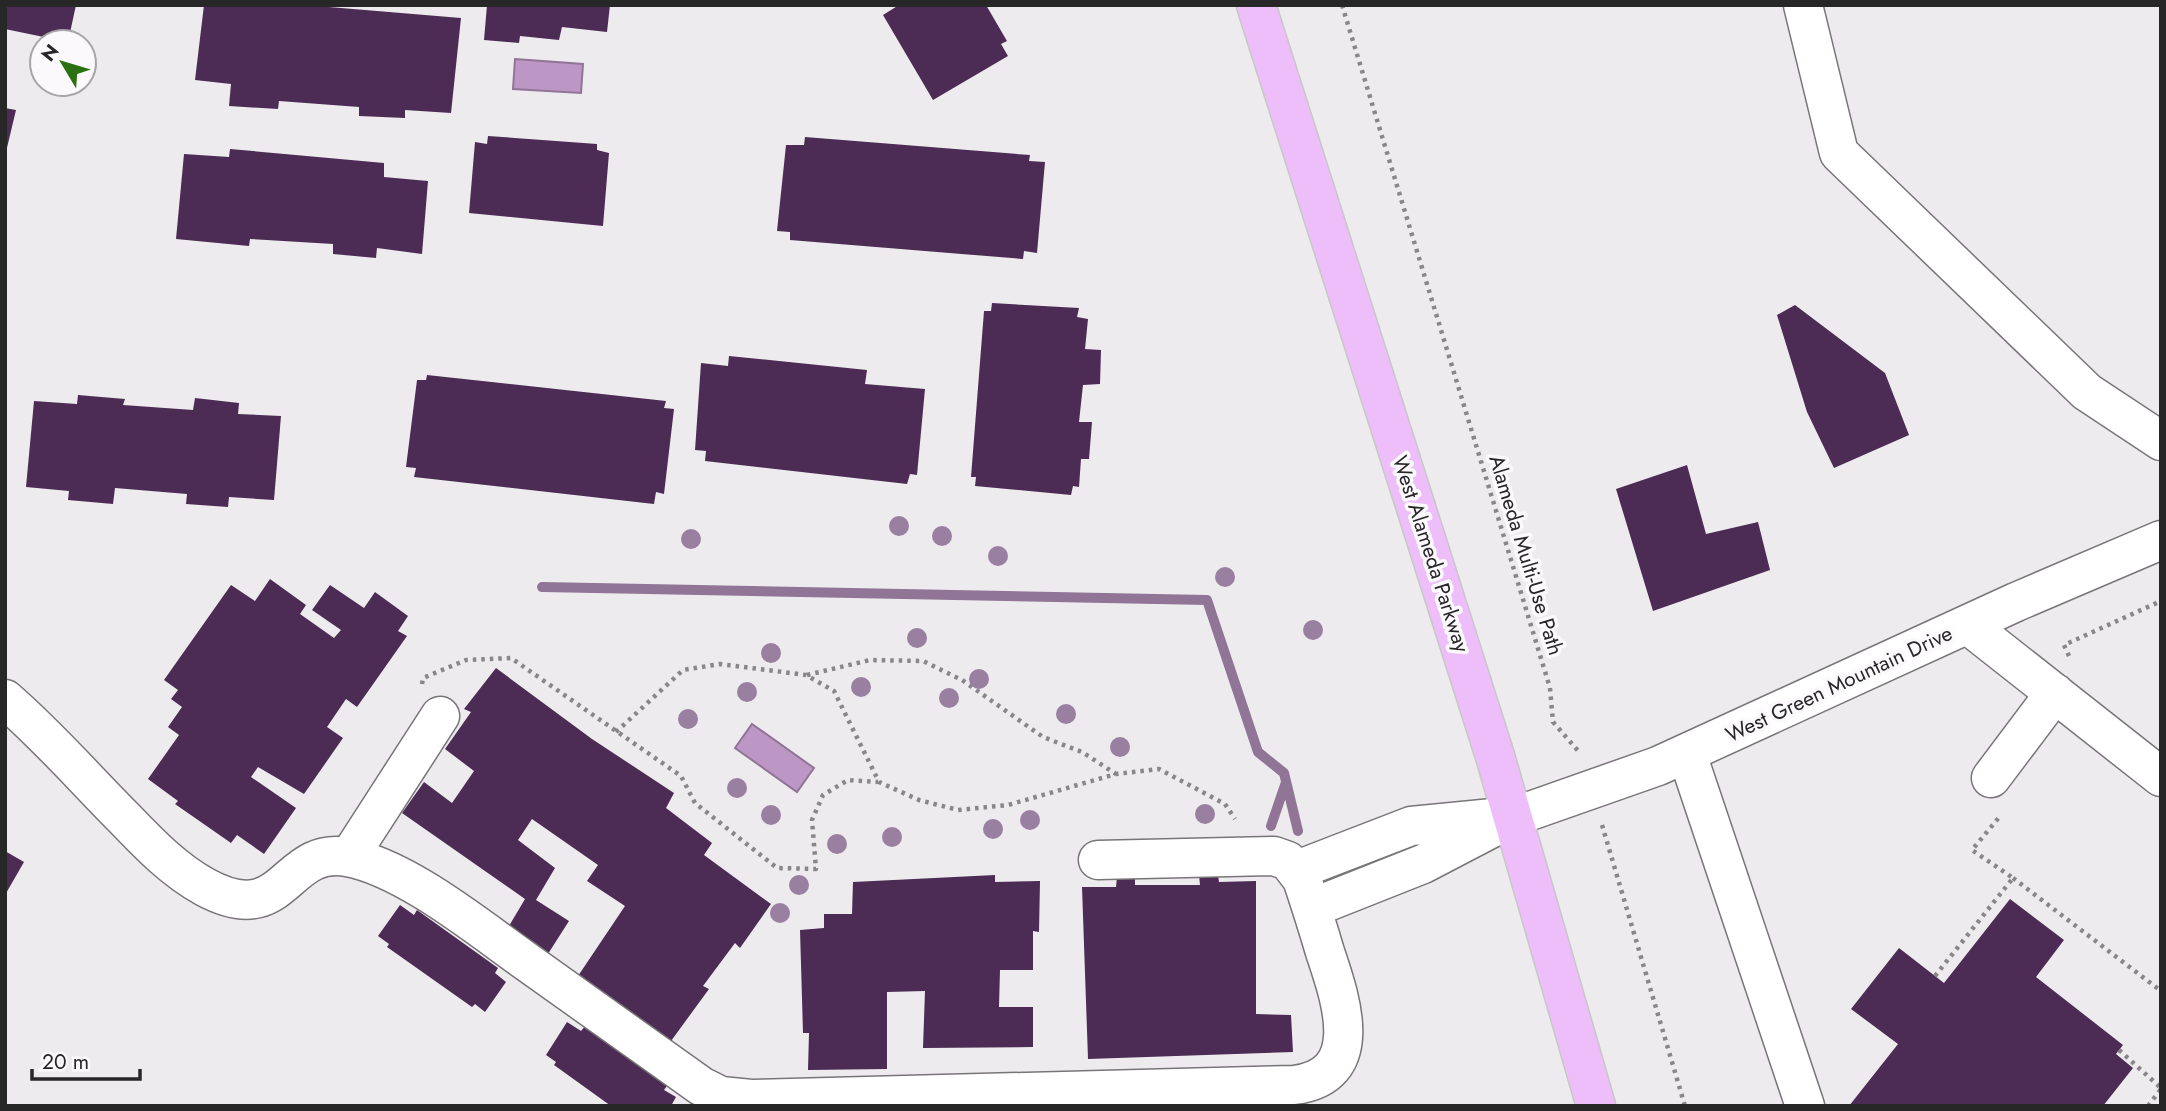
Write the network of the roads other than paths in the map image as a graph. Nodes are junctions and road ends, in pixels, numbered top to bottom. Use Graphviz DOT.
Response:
graph roads {
  1 [pos="1256,5"];
  2 [pos="1803,5"];
  3 [pos="2161,441"];
  4 [pos="2161,540"];
  5 [pos="1968,625"];
  6 [pos="2055,694"];
  7 [pos="5,699"];
  8 [pos="431,703"];
  9 [pos="1687,754"];
  10 [pos="2161,777"];
  11 [pos="1999,793"];
  12 [pos="1513,817"];
  13 [pos="349,857"];
  14 [pos="1098,860"];
  15 [pos="1297,870"];
  16 [pos="1312,908"];
  17 [pos="1596,1106"];
  18 [pos="1805,1106"];
  1 -- 12 [label="main road, West Alameda Parkway"];
  2 -- 3 [label="street"];
  4 -- 5 [label="street, West Green Mountain Drive"];
  5 -- 6 [label="street"];
  5 -- 9 [label="street, West Green Mountain Drive"];
  6 -- 10 [label="street"];
  6 -- 11 [label="street"];
  7 -- 13 [label="street"];
  8 -- 13 [label="street"];
  9 -- 12 [label="street, West Green Mountain Drive"];
  9 -- 18 [label="street"];
  12 -- 15 [label="street"];
  12 -- 16 [label="street"];
  12 -- 17 [label="main road, West Alameda Parkway"];
  13 -- 16 [label="street"];
  14 -- 15 [label="street"];
  15 -- 16 [label="street"];
}
